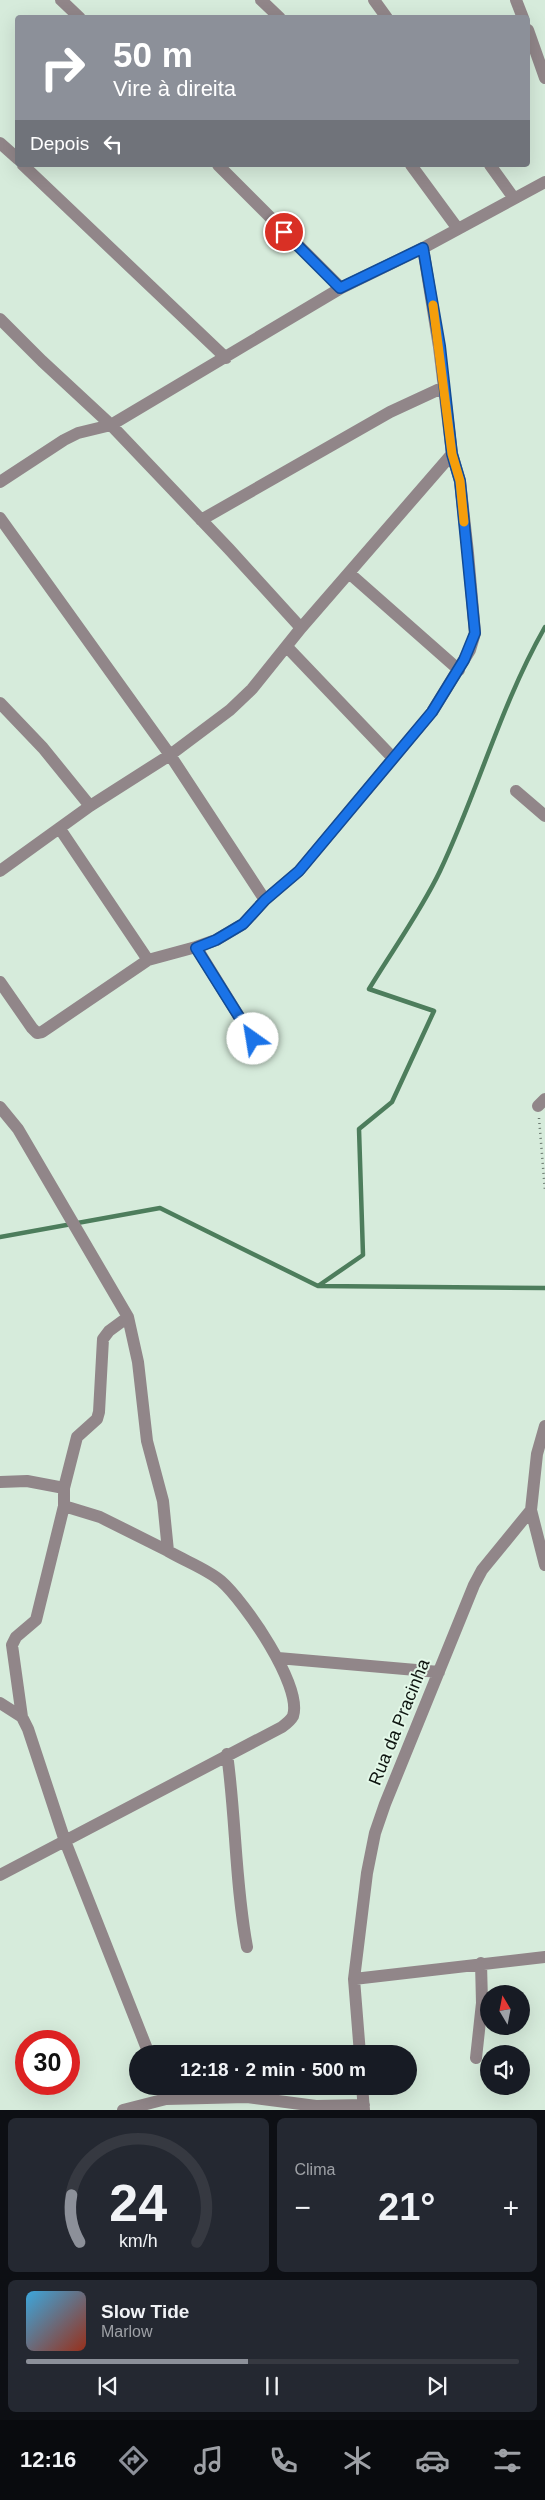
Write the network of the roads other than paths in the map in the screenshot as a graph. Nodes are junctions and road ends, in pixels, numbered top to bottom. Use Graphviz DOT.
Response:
graph roads {
  1 [pos="61,0"];
  2 [pos="261,0"];
  3 [pos="374,0"];
  4 [pos="516,0"];
  5 [pos="77,15"];
  6 [pos="277,15"];
  7 [pos="385,15"];
  8 [pos="522,15"];
  9 [pos="530,36"];
  10 [pos="545,78"];
  11 [pos="0,143"];
  12 [pos="15,156"];
  13 [pos="25,167"];
  14 [pos="220,167"];
  15 [pos="412,167"];
  16 [pos="491,167"];
  17 [pos="545,182"];
  18 [pos="513,198"];
  19 [pos="458,229"];
  20 [pos="423,248"];
  21 [pos="340,288"];
  22 [pos="0,319"];
  23 [pos="226,358"];
  24 [pos="444,387"];
  25 [pos="111,425"];
  26 [pos="452,454"];
  27 [pos="0,482"];
  28 [pos="0,518"];
  29 [pos="201,520"];
  30 [pos="350,573"];
  31 [pos="300,628"];
  32 [pos="286,647"];
  33 [pos="459,670"];
  34 [pos="0,703"];
  35 [pos="170,755"];
  36 [pos="393,758"];
  37 [pos="516,791"];
  38 [pos="90,806"];
  39 [pos="545,816"];
  40 [pos="60,829"];
  41 [pos="0,871"];
  42 [pos="265,900"];
  43 [pos="196,948"];
  44 [pos="148,960"];
  45 [pos="0,982"];
  46 [pos="253,1039"];
  47 [pos="0,1107"];
  48 [pos="128,1317"];
  49 [pos="545,1426"];
  50 [pos="0,1482"];
  51 [pos="64,1488"];
  52 [pos="64,1506"];
  53 [pos="531,1510"];
  54 [pos="168,1551"];
  55 [pos="545,1565"];
  56 [pos="278,1658"];
  57 [pos="439,1672"];
  58 [pos="0,1703"];
  59 [pos="22,1717"];
  60 [pos="227,1754"];
  61 [pos="65,1841"];
  62 [pos="0,1875"];
  63 [pos="247,1947"];
  64 [pos="545,1957"];
  65 [pos="481,1963"];
  66 [pos="354,1979"];
  67 [pos="145,2045"];
  68 [pos="359,2045"];
  69 [pos="476,2058"];
  70 [pos="164,2095"];
  71 [pos="363,2095"];
  72 [pos="166,2099"];
  73 [pos="190,2104"];
  74 [pos="315,2108"];
  75 [pos="364,2108"];
  76 [pos="123,2110"];
  1 -- 5 [label="street"];
  2 -- 6 [label="street"];
  3 -- 7 [label="street"];
  4 -- 8 [label="street"];
  9 -- 10 [label="street"];
  11 -- 12 [label="street"];
  13 -- 23 [label="street"];
  14 -- 21 [label="street"];
  15 -- 19 [label="street"];
  16 -- 18 [label="street"];
  17 -- 18 [label="street"];
  18 -- 19 [label="street"];
  19 -- 20 [label="street"];
  20 -- 21 [label="street"];
  20 -- 24 [label="street"];
  21 -- 23 [label="street"];
  22 -- 25 [label="street"];
  23 -- 25 [label="street"];
  24 -- 26 [label="street"];
  24 -- 29 [label="street"];
  25 -- 27 [label="street"];
  25 -- 29 [label="street"];
  26 -- 30 [label="street"];
  26 -- 33 [label="street"];
  28 -- 35 [label="street"];
  29 -- 31 [label="street"];
  30 -- 31 [label="street"];
  30 -- 33 [label="street"];
  31 -- 32 [label="street"];
  32 -- 35 [label="street"];
  32 -- 36 [label="street"];
  33 -- 36 [label="street"];
  34 -- 38 [label="street"];
  35 -- 38 [label="street"];
  35 -- 42 [label="street"];
  36 -- 42 [label="street"];
  37 -- 39 [label="street"];
  38 -- 40 [label="street"];
  40 -- 41 [label="street"];
  40 -- 44 [label="street"];
  42 -- 43 [label="street"];
  43 -- 44 [label="street"];
  43 -- 46 [label="street"];
  44 -- 45 [label="street"];
  47 -- 48 [label="street"];
  48 -- 51 [label="street"];
  48 -- 54 [label="street"];
  49 -- 53 [label="street"];
  50 -- 51 [label="street"];
  51 -- 52 [label="street"];
  52 -- 54 [label="street"];
  52 -- 59 [label="street"];
  53 -- 55 [label="street"];
  53 -- 57 [label="street, Rua da Pracinha"];
  54 -- 56 [label="street"];
  56 -- 57 [label="street"];
  56 -- 60 [label="street"];
  57 -- 66 [label="street, Rua da Pracinha"];
  58 -- 59 [label="street"];
  59 -- 61 [label="street"];
  60 -- 61 [label="street"];
  60 -- 63 [label="street"];
  61 -- 62 [label="street"];
  61 -- 67 [label="street"];
  64 -- 65 [label="street"];
  65 -- 66 [label="street"];
  65 -- 69 [label="street"];
  66 -- 68 [label="street, Rua da Pracinha"];
  70 -- 72 [label="street"];
  71 -- 75 [label="street"];
  72 -- 73 [label="street"];
  72 -- 76 [label="street"];
  73 -- 74 [label="street"];
  74 -- 75 [label="street"];
}
